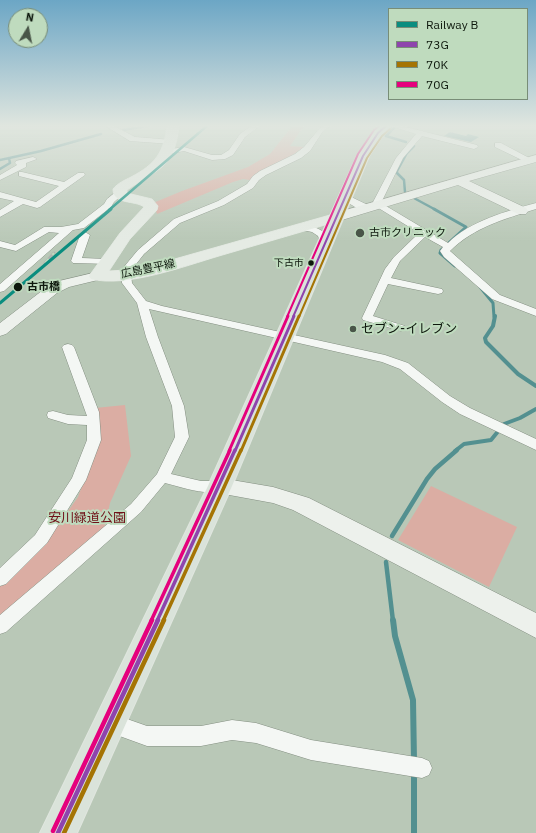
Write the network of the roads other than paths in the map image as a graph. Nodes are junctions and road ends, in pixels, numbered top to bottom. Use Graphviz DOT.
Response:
graph roads {
  1 [pos="21,164"];
  2 [pos="158,164"];
  3 [pos="282,164"];
  4 [pos="361,164"];
  5 [pos="395,164"];
  6 [pos="517,164"];
  7 [pos="22,174"];
  8 [pos="81,175"];
  9 [pos="0,178"];
  10 [pos="459,181"];
  11 [pos="65,184"];
  12 [pos="120,193"];
  13 [pos="0,195"];
  14 [pos="21,201"];
  15 [pos="371,206"];
  16 [pos="536,206"];
  17 [pos="341,207"];
  18 [pos="522,210"];
  19 [pos="1,212"];
  20 [pos="300,227"];
  21 [pos="69,228"];
  22 [pos="424,233"];
  23 [pos="85,235"];
  24 [pos="0,244"];
  25 [pos="447,245"];
  26 [pos="325,246"];
  27 [pos="107,262"];
  28 [pos="126,275"];
  29 [pos="97,276"];
  30 [pos="384,280"];
  31 [pos="0,289"];
  32 [pos="438,291"];
  33 [pos="142,303"];
  34 [pos="536,312"];
  35 [pos="400,328"];
  36 [pos="0,331"];
  37 [pos="285,337"];
  38 [pos="68,347"];
  39 [pos="53,415"];
  40 [pos="93,420"];
  41 [pos="536,446"];
  42 [pos="162,477"];
  43 [pos="220,486"];
  44 [pos="0,579"];
  45 [pos="0,626"];
  46 [pos="536,626"];
  47 [pos="110,723"];
  48 [pos="414,767"];
  49 [pos="58,833"];
  1 -- 9 [label="street"];
  2 -- 12 [label="main road"];
  3 -- 28 [label="street"];
  4 -- 17 [label="highway"];
  5 -- 15 [label="street"];
  6 -- 10 [label="main road"];
  7 -- 11 [label="street"];
  8 -- 11 [label="street"];
  10 -- 15 [label="main road"];
  10 -- 18 [label="main road"];
  11 -- 14 [label="street"];
  12 -- 21 [label="street"];
  12 -- 27 [label="main road, 広島豊平線"];
  13 -- 14 [label="street"];
  14 -- 19 [label="street"];
  15 -- 17 [label="main road"];
  15 -- 17 [label="street"];
  15 -- 22 [label="street"];
  16 -- 18 [label="street"];
  17 -- 20 [label="main road, 広島豊平線"];
  17 -- 26 [label="highway"];
  18 -- 25 [label="street"];
  20 -- 26 [label="street"];
  20 -- 28 [label="main road, 広島豊平線"];
  21 -- 24 [label="street"];
  21 -- 31 [label="street"];
  22 -- 25 [label="street"];
  22 -- 30 [label="street"];
  23 -- 27 [label="street"];
  25 -- 34 [label="street"];
  26 -- 37 [label="highway"];
  27 -- 29 [label="main road, 広島豊平線"];
  28 -- 29 [label="main road, 広島豊平線"];
  28 -- 33 [label="street"];
  29 -- 36 [label="main road"];
  30 -- 32 [label="street"];
  30 -- 35 [label="street"];
  33 -- 37 [label="street"];
  33 -- 42 [label="street"];
  37 -- 41 [label="street"];
  37 -- 43 [label="highway"];
  38 -- 40 [label="street"];
  39 -- 40 [label="street"];
  40 -- 44 [label="street"];
  42 -- 43 [label="street"];
  42 -- 45 [label="street"];
  43 -- 46 [label="main road"];
  43 -- 47 [label="highway"];
  47 -- 48 [label="street"];
  47 -- 49 [label="highway"];
}
